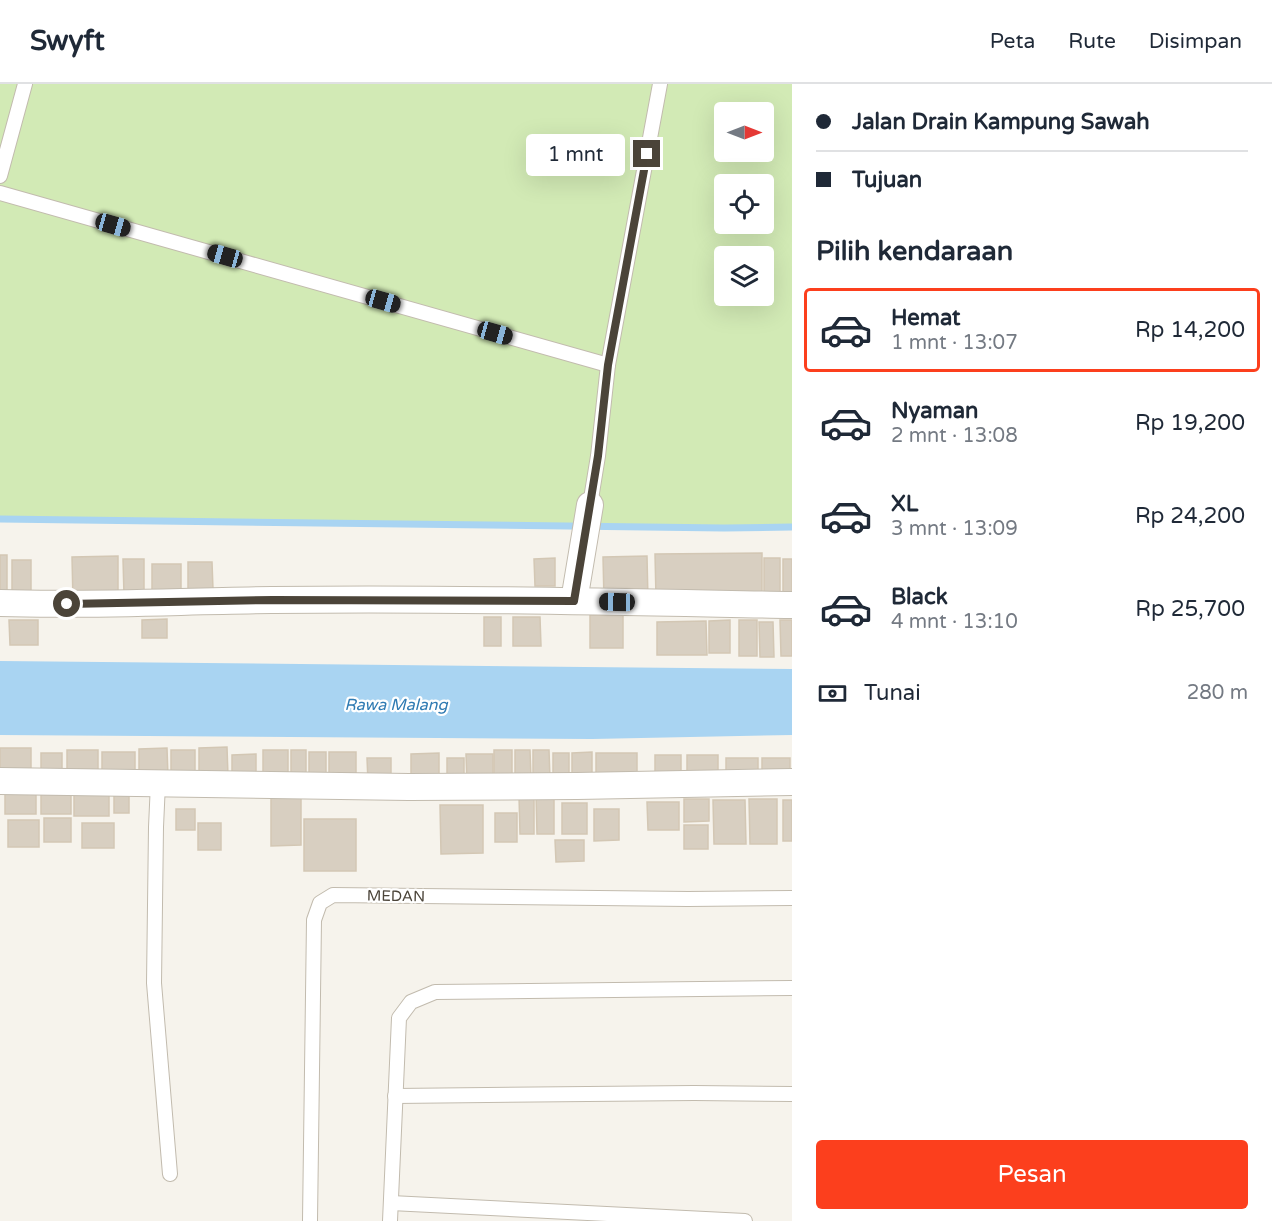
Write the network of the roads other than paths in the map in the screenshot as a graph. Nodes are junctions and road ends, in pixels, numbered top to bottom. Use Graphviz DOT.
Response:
graph roads {
  1 [pos="26,84"];
  2 [pos="660,84"];
  3 [pos="0,176"];
  4 [pos="0,193"];
  5 [pos="608,365"];
  6 [pos="590,505"];
  7 [pos="574,601"];
  8 [pos="0,603"];
  9 [pos="792,605"];
  10 [pos="0,781"];
  11 [pos="792,782"];
  12 [pos="158,783"];
  13 [pos="792,898"];
  14 [pos="792,988"];
  15 [pos="792,1094"];
  16 [pos="395,1096"];
  17 [pos="170,1174"];
  18 [pos="391,1203"];
  19 [pos="310,1221"];
  20 [pos="390,1221"];
  21 [pos="745,1221"];
  1 -- 3 [label="lane"];
  2 -- 5 [label="lane"];
  4 -- 5 [label="lane"];
  5 -- 6 [label="lane"];
  6 -- 7 [label="street"];
  7 -- 8 [label="street"];
  7 -- 9 [label="street"];
  10 -- 12 [label="street"];
  11 -- 12 [label="street"];
  12 -- 17 [label="lane"];
  13 -- 19 [label="lane, MEDAN"];
  14 -- 16 [label="lane"];
  15 -- 16 [label="lane"];
  16 -- 18 [label="lane"];
  18 -- 20 [label="lane"];
  18 -- 21 [label="lane"];
}
